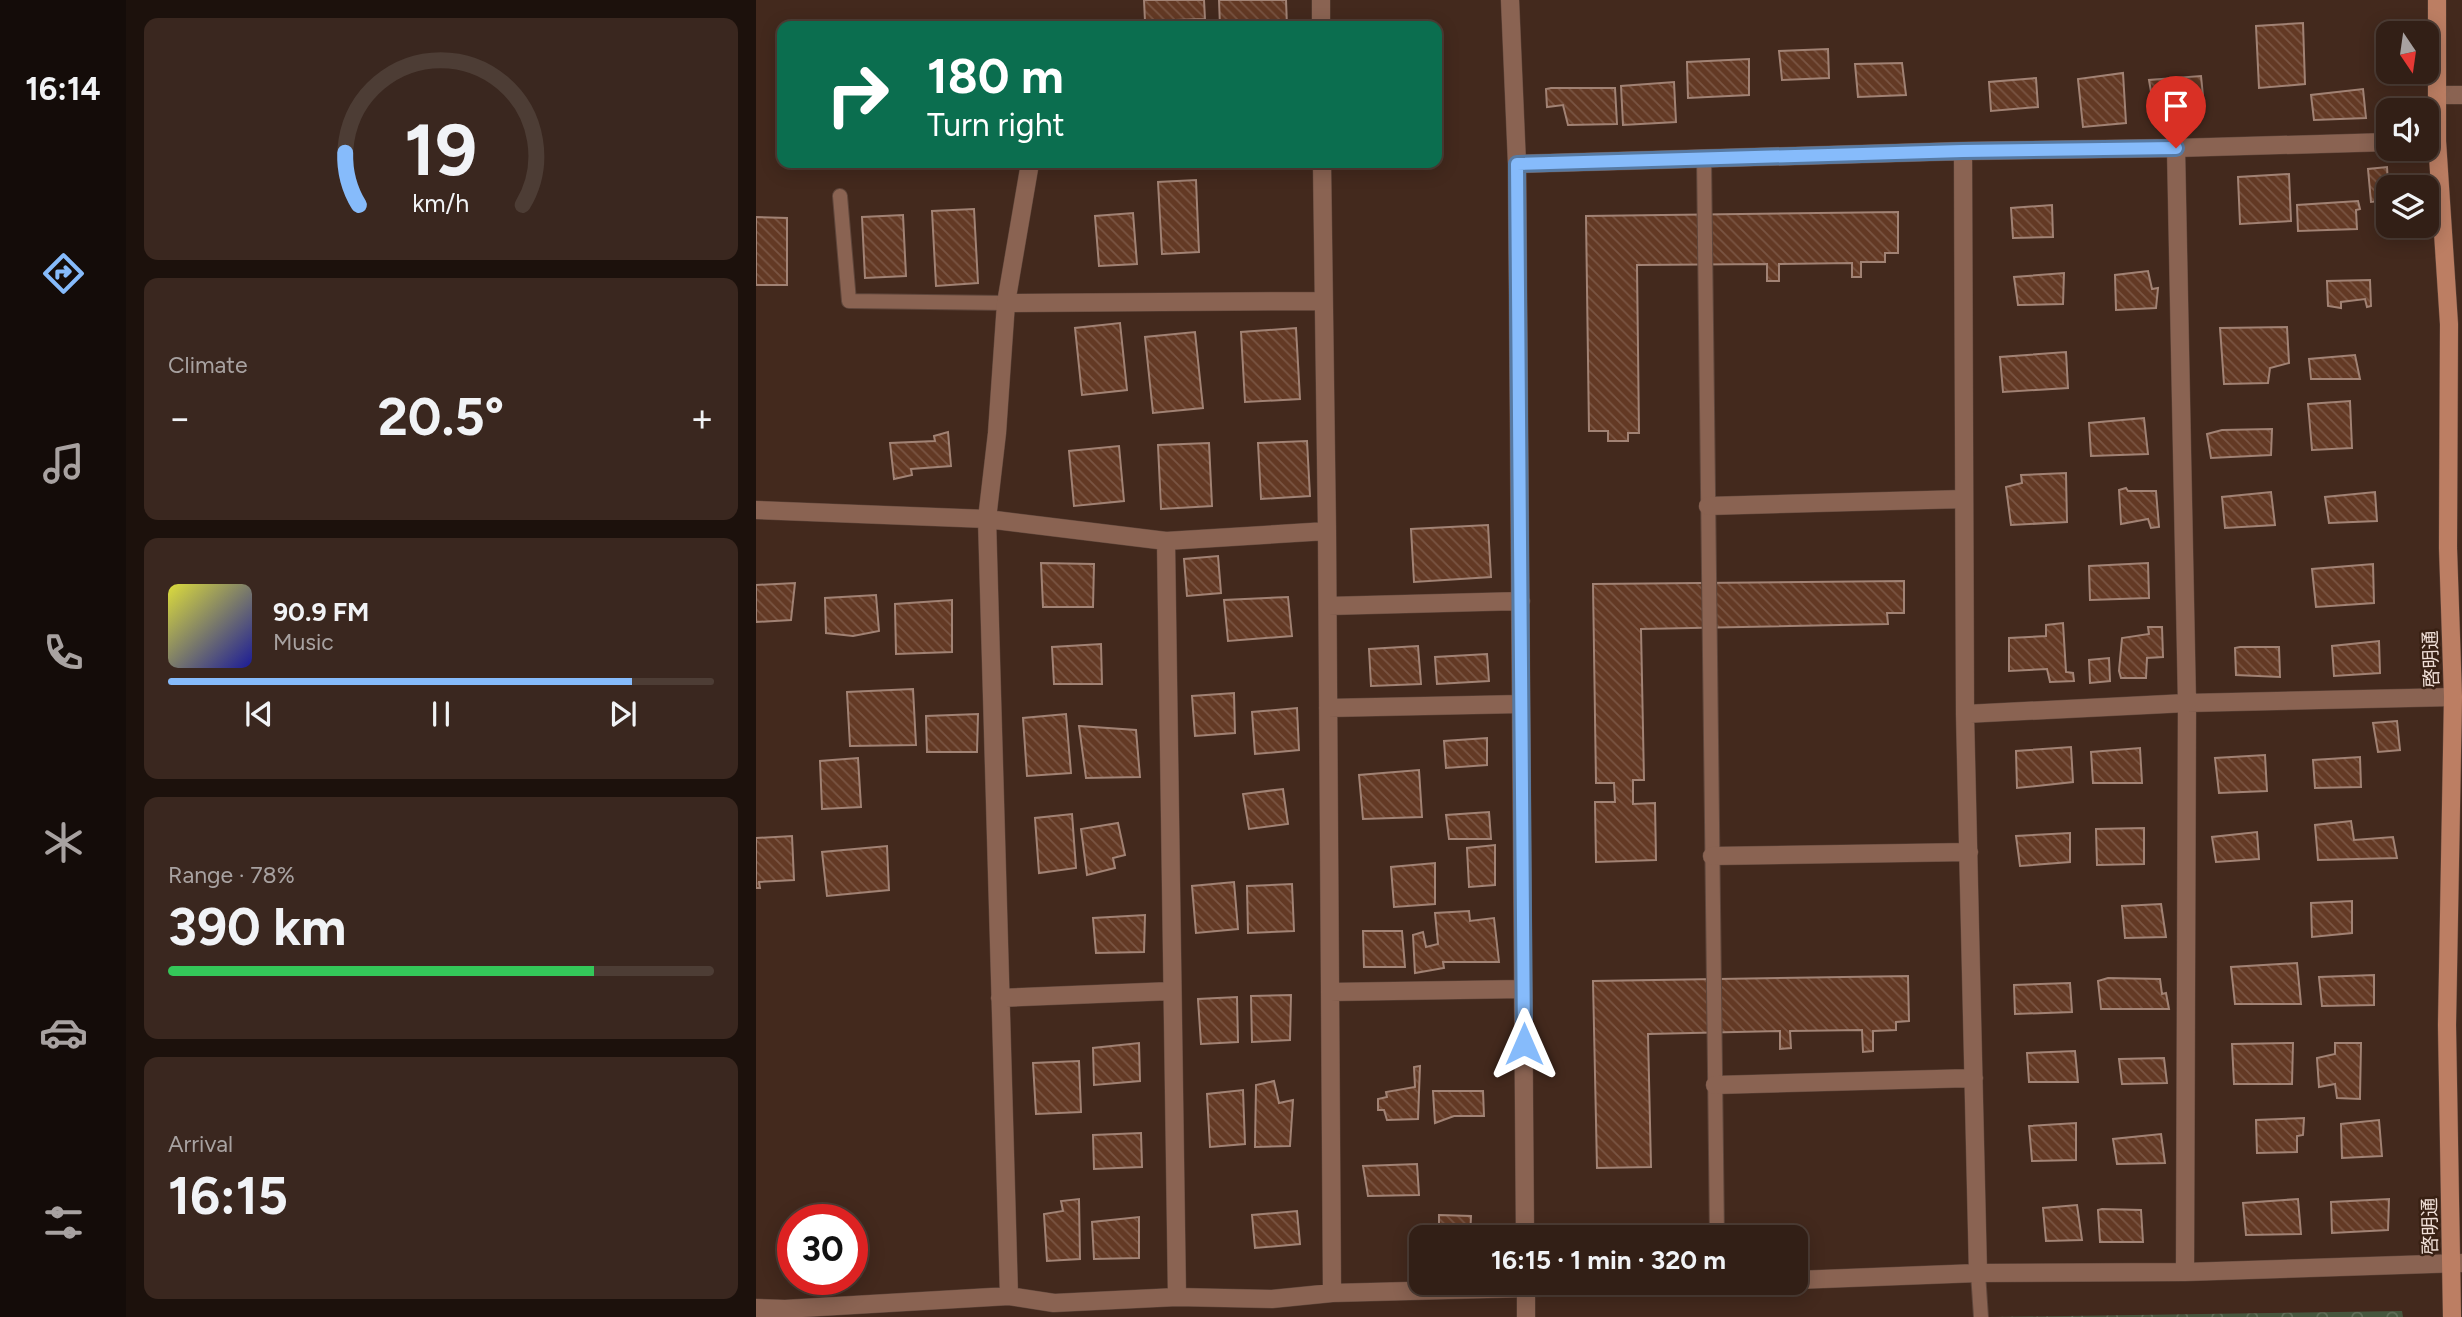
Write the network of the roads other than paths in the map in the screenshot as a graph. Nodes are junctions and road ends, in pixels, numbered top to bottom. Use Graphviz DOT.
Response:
graph roads {
  1 [pos="1321,0"];
  2 [pos="1510,0"];
  3 [pos="2437,0"];
  4 [pos="1321,21"];
  5 [pos="2438,95"];
  6 [pos="2462,95"];
  7 [pos="2438,98"];
  8 [pos="2376,142"];
  9 [pos="2176,148"];
  10 [pos="1963,151"];
  11 [pos="1704,158"];
  12 [pos="2435,161"];
  13 [pos="1517,164"];
  14 [pos="1029,168"];
  15 [pos="1322,168"];
  16 [pos="841,196"];
  17 [pos="1324,300"];
  18 [pos="1006,303"];
  19 [pos="2456,324"];
  20 [pos="1964,499"];
  21 [pos="1708,506"];
  22 [pos="756,510"];
  23 [pos="987,519"];
  24 [pos="1327,531"];
  25 [pos="1166,541"];
  26 [pos="2455,548"];
  27 [pos="1521,601"];
  28 [pos="1328,606"];
  29 [pos="2453,697"];
  30 [pos="2187,703"];
  31 [pos="1521,705"];
  32 [pos="1328,708"];
  33 [pos="1965,714"];
  34 [pos="2456,808"];
  35 [pos="1969,852"];
  36 [pos="1712,856"];
  37 [pos="1523,989"];
  38 [pos="1172,991"];
  39 [pos="1330,992"];
  40 [pos="1000,998"];
  41 [pos="2455,1025"];
  42 [pos="1974,1078"];
  43 [pos="1715,1085"];
  44 [pos="1525,1225"];
  45 [pos="1717,1225"];
  46 [pos="2457,1263"];
  47 [pos="2185,1272"];
  48 [pos="1978,1273"];
  49 [pos="1808,1280"];
  50 [pos="1409,1290"];
  51 [pos="1332,1293"];
  52 [pos="1526,1295"];
  53 [pos="1009,1296"];
  54 [pos="1177,1297"];
  55 [pos="1272,1299"];
  56 [pos="756,1308"];
  57 [pos="1055,1310"];
  58 [pos="785,1313"];
  59 [pos="1273,1317"];
  60 [pos="1526,1317"];
  61 [pos="1981,1317"];
  62 [pos="2452,1317"];
  1 -- 4 [label="street"];
  2 -- 13 [label="street"];
  3 -- 5 [label="street, 啓明通"];
  5 -- 6 [label="street"];
  5 -- 7 [label="street, 啓明通"];
  8 -- 9 [label="street"];
  9 -- 10 [label="street"];
  9 -- 30 [label="street"];
  10 -- 11 [label="street"];
  10 -- 20 [label="street"];
  11 -- 13 [label="street"];
  11 -- 21 [label="lane"];
  12 -- 19 [label="street, 啓明通"];
  13 -- 27 [label="street"];
  14 -- 18 [label="street"];
  15 -- 17 [label="street"];
  16 -- 18 [label="lane"];
  17 -- 18 [label="street"];
  17 -- 24 [label="street"];
  18 -- 23 [label="street"];
  19 -- 26 [label="street, 啓明通"];
  20 -- 21 [label="street"];
  20 -- 33 [label="street"];
  21 -- 36 [label="lane"];
  22 -- 23 [label="street"];
  23 -- 25 [label="street"];
  23 -- 40 [label="street"];
  24 -- 25 [label="street"];
  24 -- 28 [label="street"];
  25 -- 38 [label="street"];
  26 -- 29 [label="street, 啓明通"];
  27 -- 28 [label="street"];
  27 -- 31 [label="street"];
  28 -- 32 [label="street"];
  29 -- 30 [label="street"];
  29 -- 34 [label="street, 啓明通"];
  30 -- 33 [label="street"];
  30 -- 47 [label="street"];
  31 -- 32 [label="street"];
  31 -- 37 [label="street"];
  32 -- 39 [label="street"];
  33 -- 35 [label="street"];
  34 -- 41 [label="street, 啓明通"];
  35 -- 36 [label="street"];
  35 -- 42 [label="street"];
  36 -- 43 [label="lane"];
  37 -- 39 [label="street"];
  37 -- 44 [label="street"];
  38 -- 40 [label="street"];
  38 -- 54 [label="street"];
  39 -- 51 [label="street"];
  40 -- 53 [label="street"];
  41 -- 46 [label="street, 啓明通"];
  42 -- 43 [label="street"];
  42 -- 48 [label="street"];
  43 -- 45 [label="lane"];
  46 -- 47 [label="street"];
  46 -- 62 [label="street, 啓明通"];
  47 -- 48 [label="street"];
  48 -- 49 [label="street"];
  48 -- 61 [label="lane"];
  50 -- 51 [label="street"];
  51 -- 55 [label="street"];
  52 -- 60 [label="street"];
  53 -- 57 [label="street"];
  53 -- 58 [label="street"];
  54 -- 55 [label="street"];
  54 -- 57 [label="street"];
  55 -- 59 [label="street"];
  56 -- 58 [label="street"];
}
